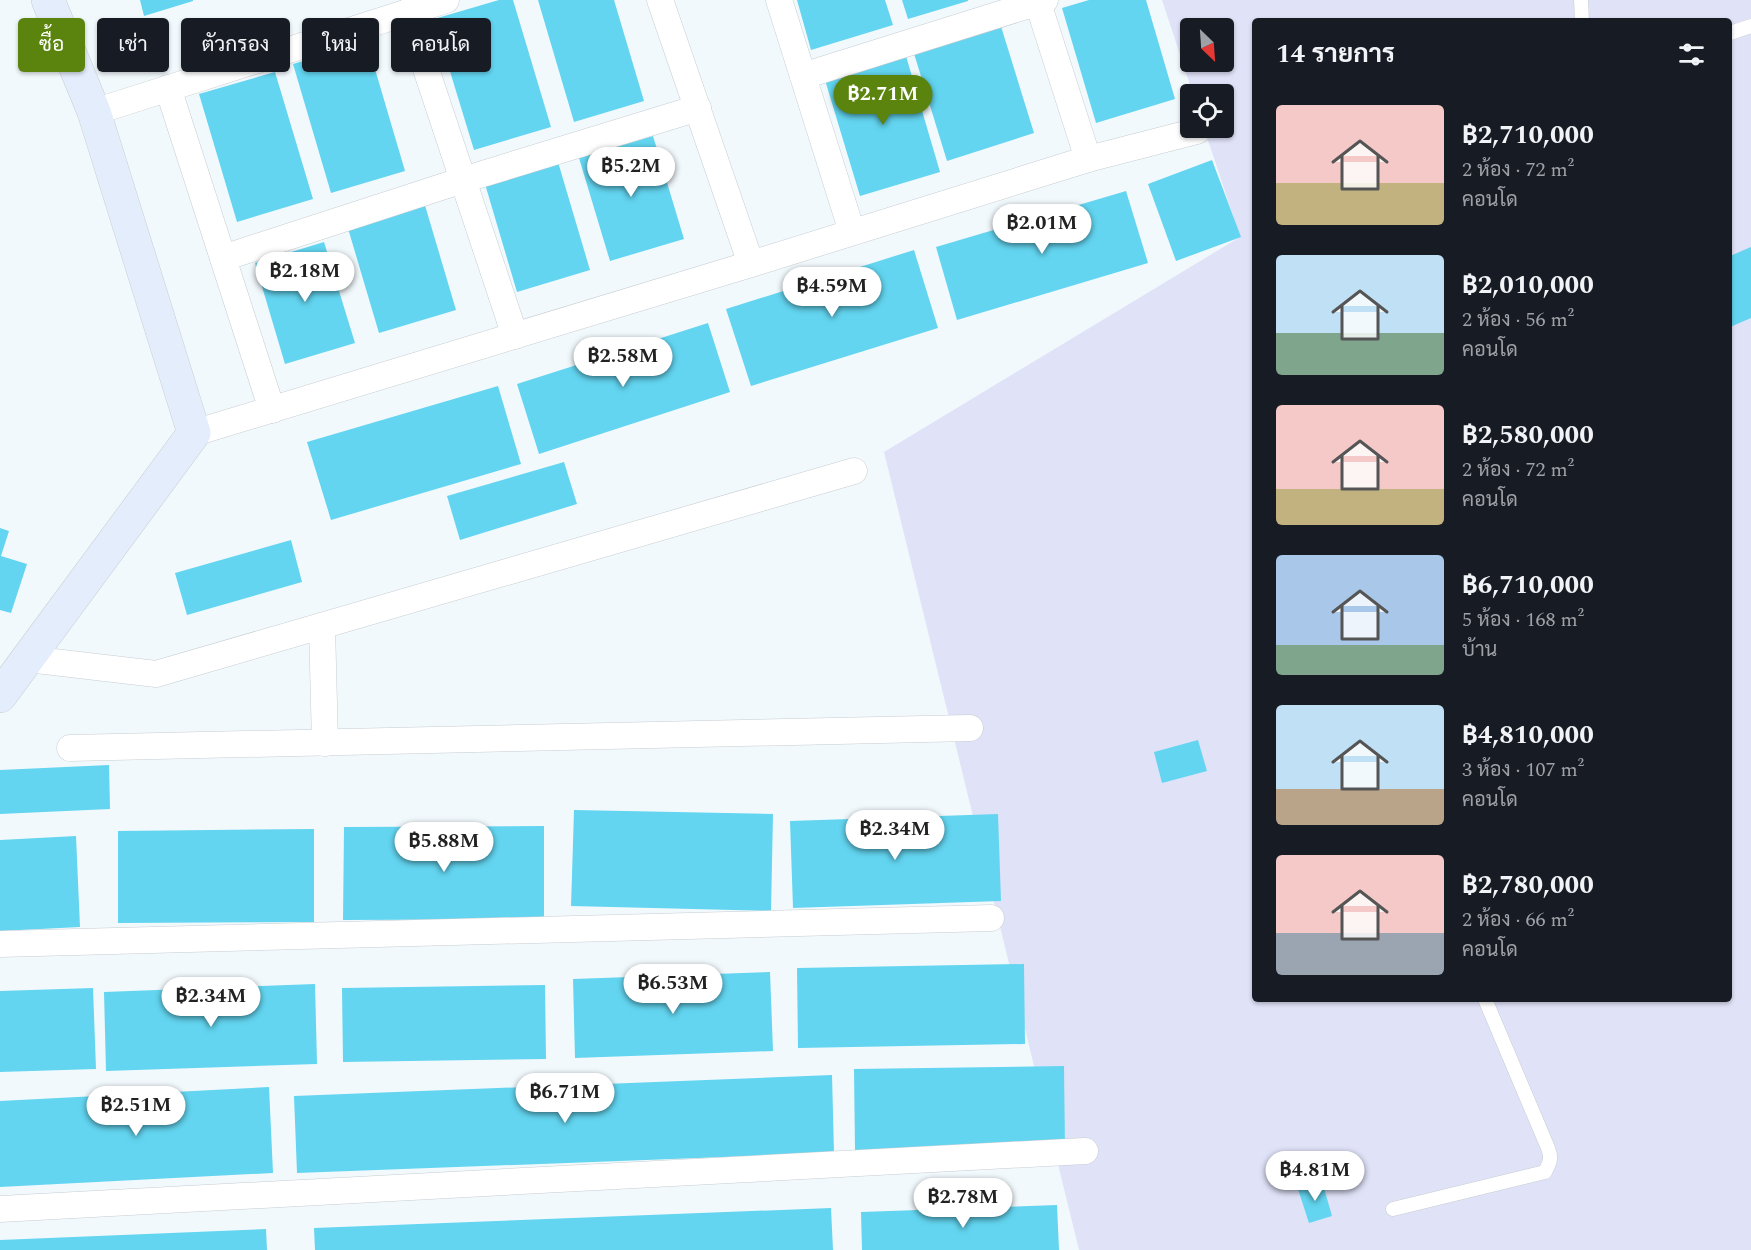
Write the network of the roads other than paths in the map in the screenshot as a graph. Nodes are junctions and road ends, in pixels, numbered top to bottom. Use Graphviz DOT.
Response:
graph roads {
  1 [pos="48,0"];
  2 [pos="446,0"];
  3 [pos="660,0"];
  4 [pos="779,0"];
  5 [pos="1581,0"];
  6 [pos="1040,1"];
  7 [pos="407,12"];
  8 [pos="1582,18"];
  9 [pos="1751,26"];
  10 [pos="1732,32"];
  11 [pos="803,76"];
  12 [pos="168,88"];
  13 [pos="698,108"];
  14 [pos="94,112"];
  15 [pos="1180,135"];
  16 [pos="1088,159"];
  17 [pos="463,180"];
  18 [pos="852,232"];
  19 [pos="223,258"];
  20 [pos="751,264"];
  21 [pos="515,336"];
  22 [pos="272,410"];
  23 [pos="194,433"];
  24 [pos="854,471"];
  25 [pos="322,626"];
  26 [pos="28,659"];
  27 [pos="0,696"];
  28 [pos="970,728"];
  29 [pos="325,742"];
  30 [pos="70,748"];
  31 [pos="991,918"];
  32 [pos="0,944"];
  33 [pos="1486,1002"];
  34 [pos="1085,1151"];
  35 [pos="0,1209"];
  36 [pos="1393,1209"];
  1 -- 14 [label="street"];
  2 -- 7 [label="street"];
  3 -- 13 [label="street"];
  4 -- 11 [label="street"];
  5 -- 8 [label="lane"];
  6 -- 11 [label="street"];
  6 -- 16 [label="street"];
  7 -- 12 [label="street"];
  7 -- 17 [label="street"];
  9 -- 10 [label="lane"];
  11 -- 18 [label="street"];
  12 -- 14 [label="street"];
  12 -- 19 [label="street"];
  13 -- 17 [label="street"];
  13 -- 20 [label="street"];
  14 -- 23 [label="street"];
  15 -- 16 [label="street"];
  16 -- 18 [label="street"];
  17 -- 19 [label="street"];
  17 -- 21 [label="street"];
  18 -- 20 [label="street"];
  19 -- 22 [label="street"];
  20 -- 21 [label="street"];
  21 -- 22 [label="street"];
  22 -- 23 [label="street"];
  23 -- 26 [label="street"];
  24 -- 25 [label="street"];
  25 -- 26 [label="street"];
  25 -- 29 [label="street"];
  26 -- 27 [label="street"];
  28 -- 29 [label="street"];
  29 -- 30 [label="street"];
  31 -- 32 [label="street"];
  33 -- 36 [label="lane"];
  34 -- 35 [label="street"];
}
